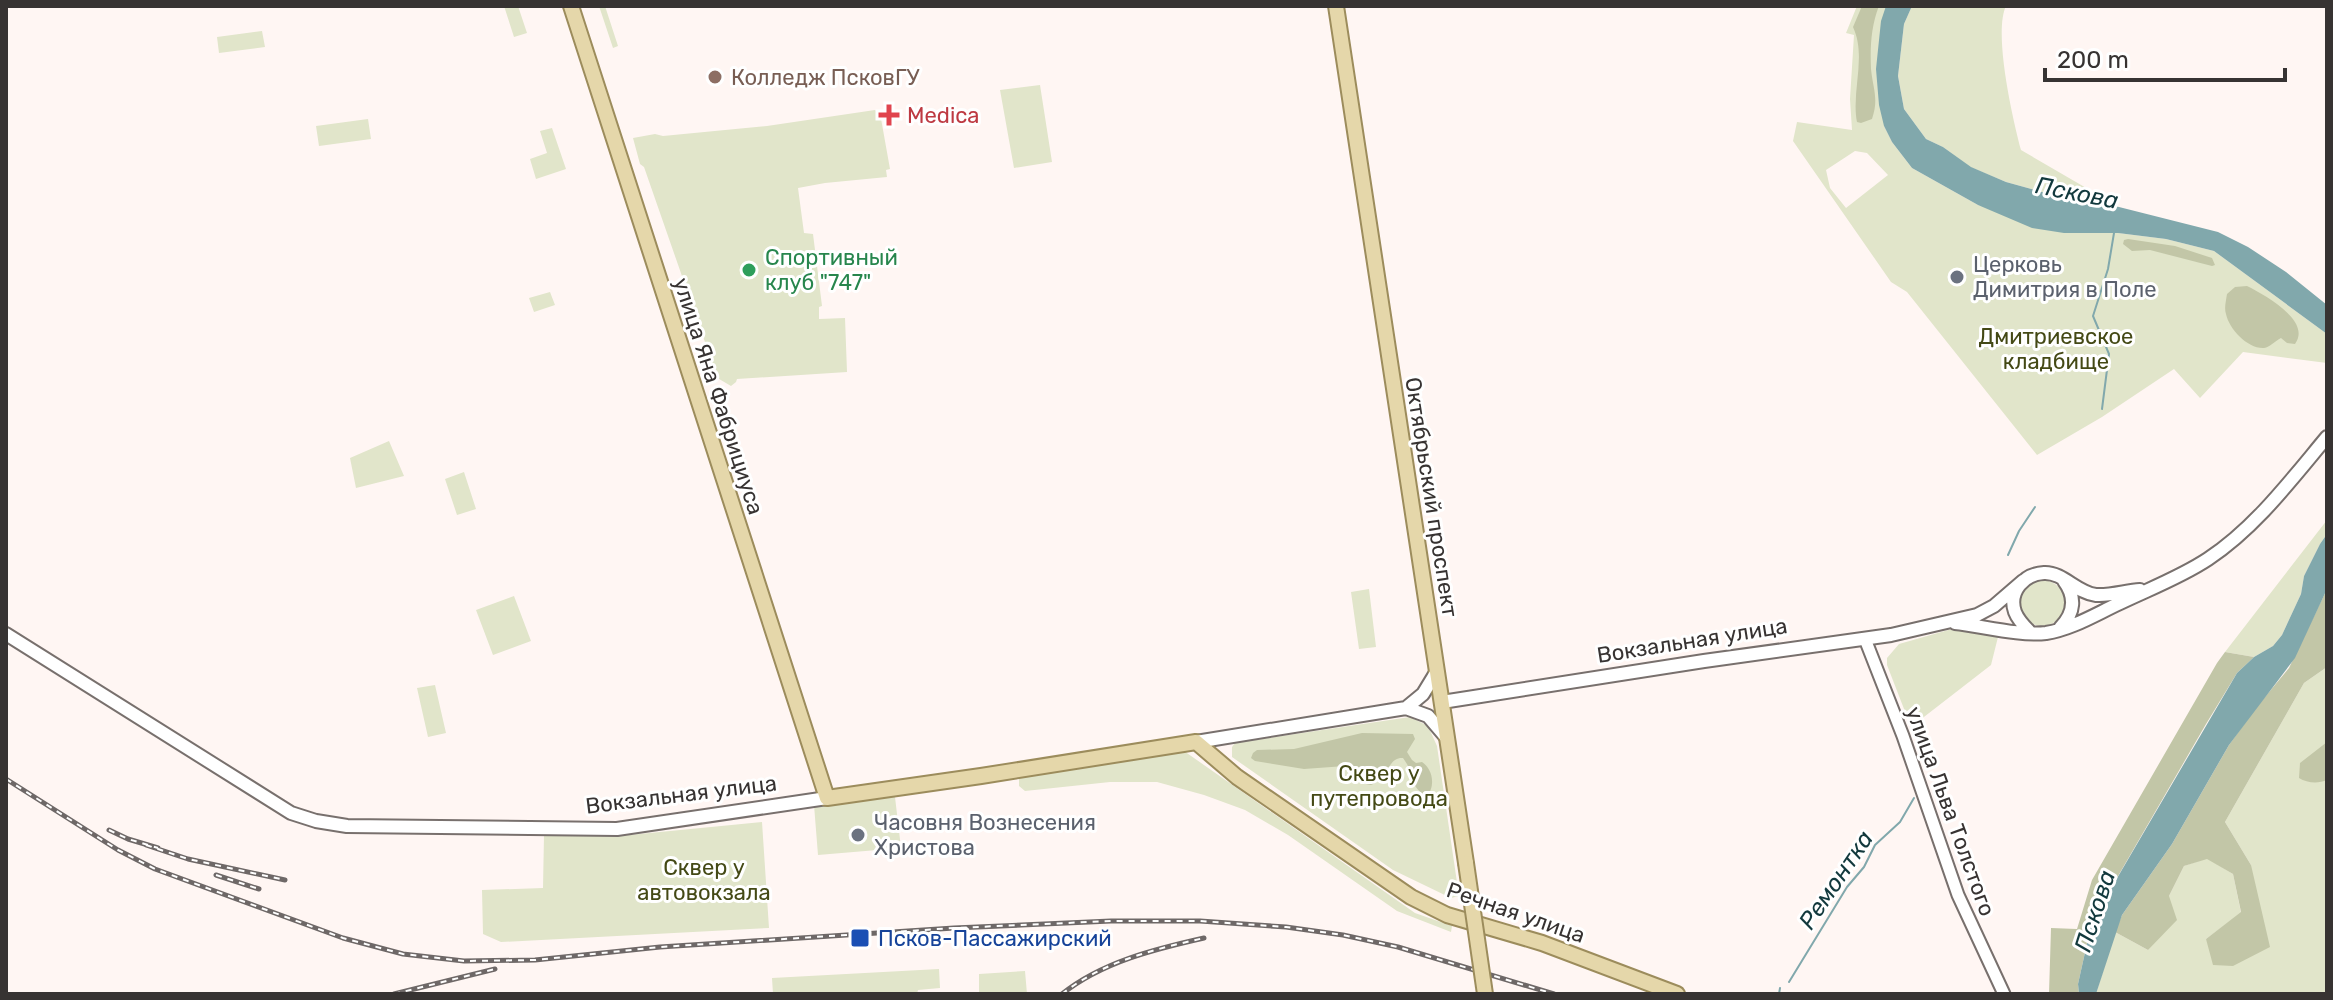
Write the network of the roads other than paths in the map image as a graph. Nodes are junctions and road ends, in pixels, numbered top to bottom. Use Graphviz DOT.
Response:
graph roads {
  1 [pos="571,6"];
  2 [pos="1336,6"];
  3 [pos="2327,437"];
  4 [pos="2062,579"];
  5 [pos="2023,581"];
  6 [pos="2151,588"];
  7 [pos="1948,622"];
  8 [pos="2058,630"];
  9 [pos="2030,632"];
  10 [pos="6,634"];
  11 [pos="1865,639"];
  12 [pos="1437,671"];
  13 [pos="1442,702"];
  14 [pos="1406,708"];
  15 [pos="1446,737"];
  16 [pos="1196,742"];
  17 [pos="827,798"];
  18 [pos="1485,994"];
  19 [pos="1677,994"];
  20 [pos="2004,994"];
  1 -- 17 [label="main road, улица Яна Фабрициуса"];
  2 -- 12 [label="main road, Октябрьский проспект"];
  3 -- 6 [label="main road"];
  4 -- 5 [label="main road"];
  4 -- 6 [label="main road"];
  4 -- 8 [label="main road"];
  5 -- 7 [label="main road, Вокзальная улица"];
  5 -- 9 [label="main road"];
  6 -- 8 [label="main road"];
  7 -- 9 [label="main road, Вокзальная улица"];
  7 -- 11 [label="main road, Вокзальная улица"];
  8 -- 9 [label="main road"];
  10 -- 17 [label="main road, Вокзальная улица"];
  11 -- 13 [label="main road, Вокзальная улица"];
  11 -- 20 [label="street, улица Льва Толстого"];
  12 -- 13 [label="main road, Октябрьский проспект"];
  12 -- 14 [label="main road"];
  13 -- 15 [label="main road, Октябрьский проспект"];
  14 -- 15 [label="main road"];
  14 -- 16 [label="main road, Вокзальная улица"];
  15 -- 18 [label="main road, Октябрьский проспект, bridge"];
  16 -- 17 [label="main road, Вокзальная улица"];
  16 -- 19 [label="main road, Речная улица"];
}
